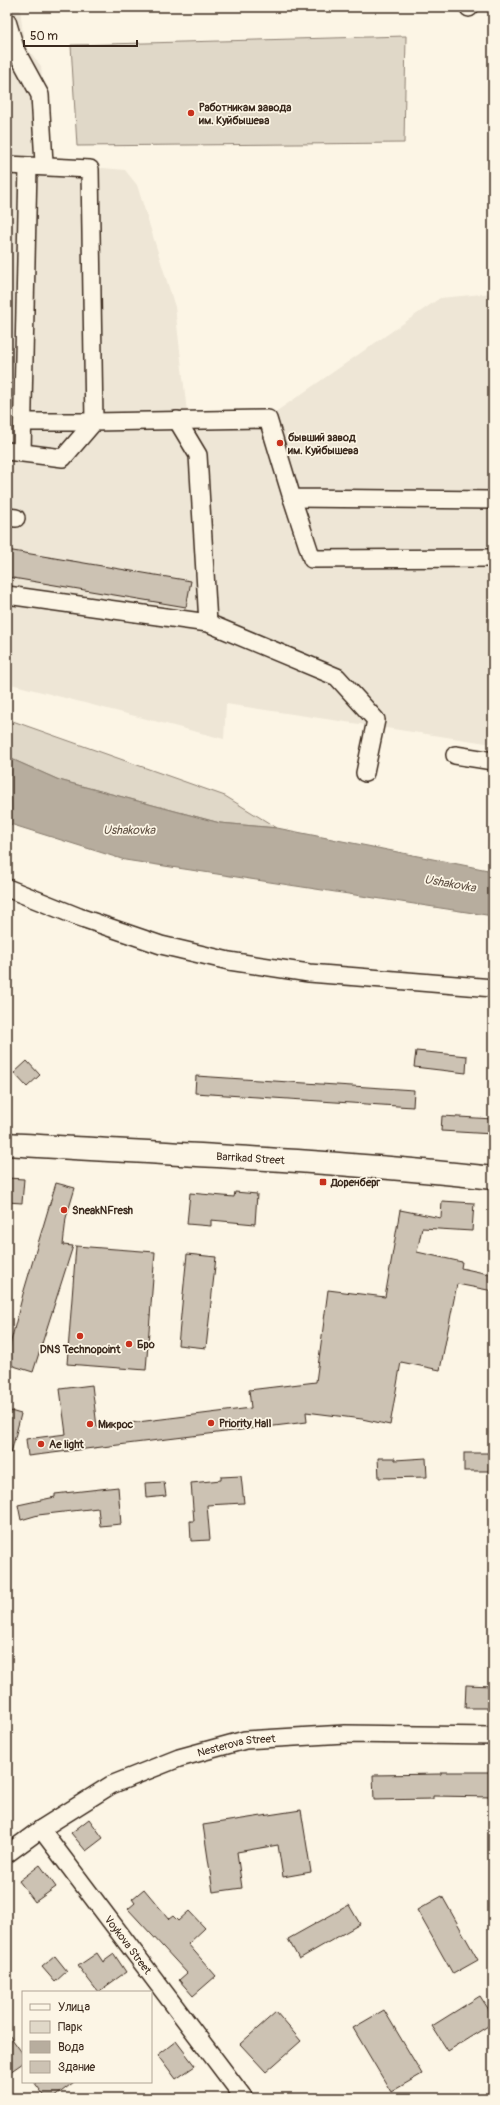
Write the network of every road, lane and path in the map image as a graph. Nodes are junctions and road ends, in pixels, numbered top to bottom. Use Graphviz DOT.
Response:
graph roads {
  1 [pos="7,21"];
  2 [pos="7,165"];
  3 [pos="36,165"];
  4 [pos="177,420"];
  5 [pos="23,422"];
  6 [pos="94,422"];
  7 [pos="15,452"];
  8 [pos="292,498"];
  9 [pos="493,500"];
  10 [pos="493,558"];
  11 [pos="7,596"];
  12 [pos="208,622"];
  13 [pos="455,755"];
  14 [pos="493,761"];
  15 [pos="364,773"];
  16 [pos="7,888"];
  17 [pos="493,988"];
  18 [pos="7,1144"];
  19 [pos="493,1178"];
  20 [pos="493,1736"];
  21 [pos="42,1829"];
  22 [pos="7,1854"];
  23 [pos="244,2098"];
  1 -- 3 [label="street"];
  2 -- 3 [label="street"];
  3 -- 5 [label="street"];
  3 -- 6 [label="street"];
  4 -- 6 [label="street"];
  4 -- 8 [label="street"];
  4 -- 12 [label="street"];
  5 -- 6 [label="street"];
  5 -- 7 [label="street"];
  6 -- 7 [label="street"];
  8 -- 9 [label="street"];
  8 -- 10 [label="street"];
  11 -- 12 [label="street"];
  12 -- 15 [label="street"];
  13 -- 14 [label="street"];
  16 -- 17 [label="street"];
  18 -- 19 [label="main road, Barrikad Street"];
  20 -- 21 [label="street, Nesterova Street"];
  21 -- 22 [label="street, Nesterova Street"];
  21 -- 23 [label="street, Voykova Street"];
}
